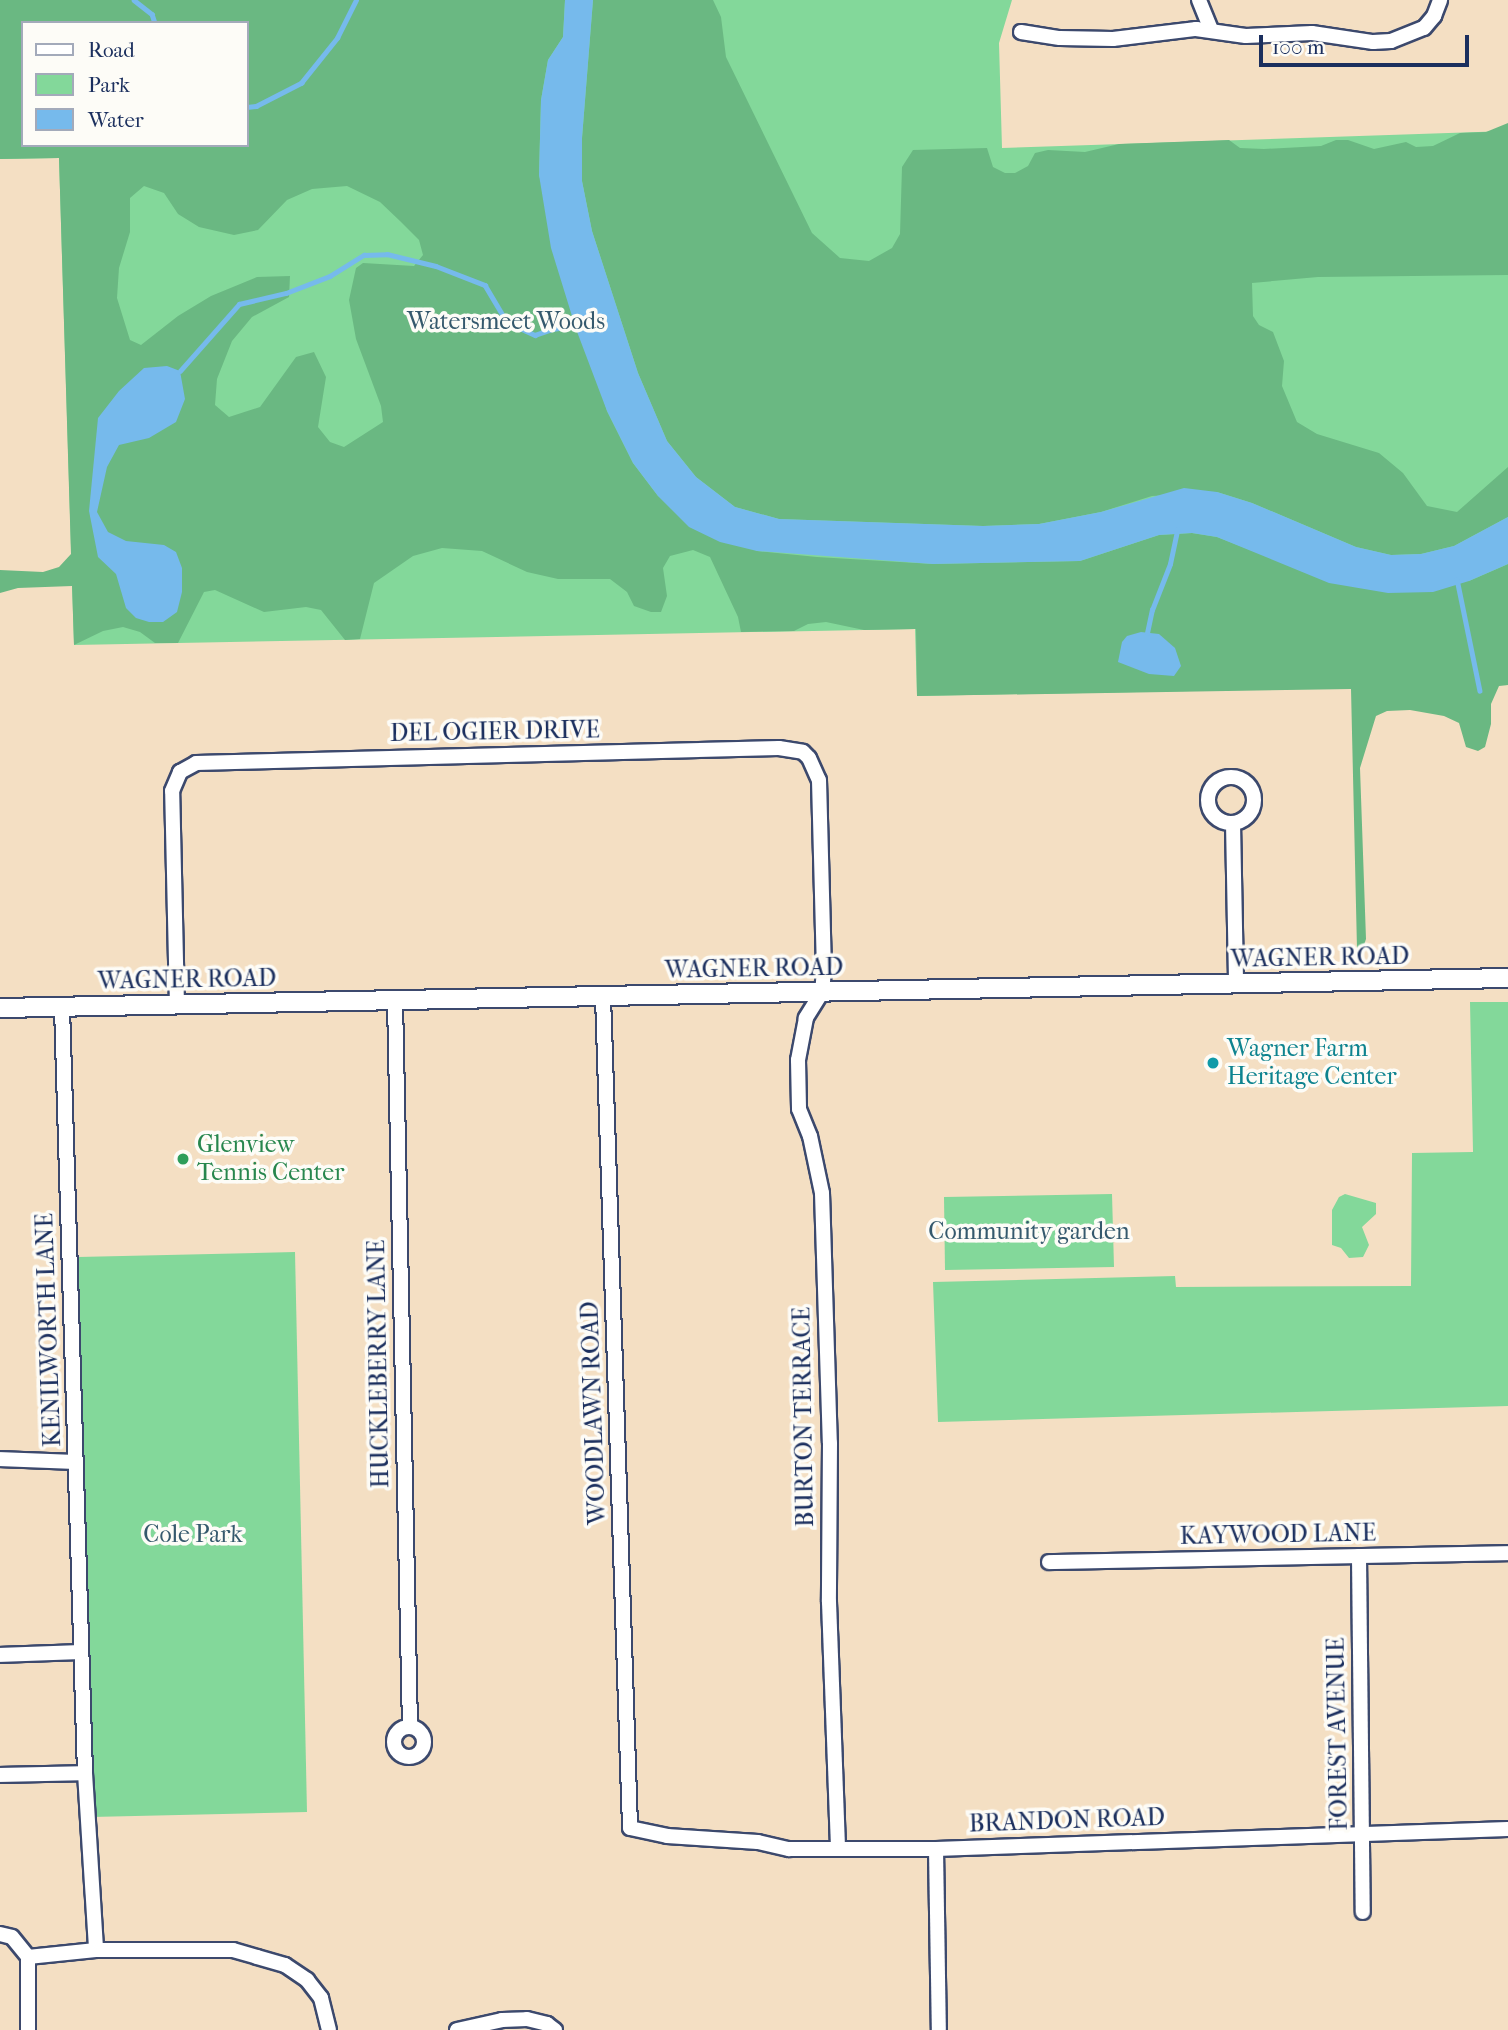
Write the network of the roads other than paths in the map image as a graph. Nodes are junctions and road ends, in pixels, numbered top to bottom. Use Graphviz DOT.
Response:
graph roads {
  1 [pos="1199,0"];
  2 [pos="1440,0"];
  3 [pos="1211,30"];
  4 [pos="1021,32"];
  5 [pos="1233,823"];
  6 [pos="1508,978"];
  7 [pos="1236,984"];
  8 [pos="822,992"];
  9 [pos="603,996"];
  10 [pos="395,1000"];
  11 [pos="177,1004"];
  12 [pos="62,1007"];
  13 [pos="0,1008"];
  14 [pos="0,1459"];
  15 [pos="75,1462"];
  16 [pos="1508,1553"];
  17 [pos="1359,1556"];
  18 [pos="1049,1562"];
  19 [pos="81,1653"];
  20 [pos="0,1655"];
  21 [pos="410,1727"];
  22 [pos="85,1773"];
  23 [pos="0,1775"];
  24 [pos="630,1828"];
  25 [pos="1508,1829"];
  26 [pos="1362,1832"];
  27 [pos="838,1849"];
  28 [pos="936,1849"];
  29 [pos="1363,1912"];
  30 [pos="0,1934"];
  31 [pos="96,1950"];
  32 [pos="28,1957"];
  33 [pos="28,2030"];
  34 [pos="329,2030"];
  35 [pos="457,2030"];
  36 [pos="555,2030"];
  37 [pos="939,2030"];
  1 -- 3 [label="street"];
  2 -- 3 [label="street"];
  3 -- 4 [label="street"];
  5 -- 7 [label="street"];
  6 -- 7 [label="street, WAGNER ROAD"];
  7 -- 8 [label="street, WAGNER ROAD"];
  8 -- 9 [label="street, WAGNER ROAD"];
  8 -- 11 [label="street, DEL OGIER DRIVE"];
  8 -- 27 [label="street, BURTON TERRACE"];
  9 -- 10 [label="street, WAGNER ROAD"];
  9 -- 24 [label="street, WOODLAWN ROAD"];
  10 -- 11 [label="street, WAGNER ROAD"];
  10 -- 21 [label="street, HUCKLEBERRY LANE"];
  11 -- 12 [label="street, WAGNER ROAD"];
  12 -- 13 [label="street, WAGNER ROAD"];
  12 -- 15 [label="street, KENILWORTH LANE"];
  14 -- 15 [label="street"];
  15 -- 19 [label="street, KENILWORTH LANE"];
  16 -- 17 [label="street, KAYWOOD LANE"];
  17 -- 18 [label="street, KAYWOOD LANE"];
  17 -- 26 [label="street, FOREST AVENUE"];
  19 -- 20 [label="street"];
  19 -- 22 [label="street, KENILWORTH LANE"];
  22 -- 23 [label="street"];
  22 -- 31 [label="street, KENILWORTH LANE"];
  24 -- 27 [label="street, BRANDON ROAD"];
  25 -- 26 [label="street, BRANDON ROAD"];
  26 -- 28 [label="street, BRANDON ROAD"];
  26 -- 29 [label="street, FOREST AVENUE"];
  27 -- 28 [label="street, BRANDON ROAD"];
  28 -- 37 [label="street"];
  30 -- 32 [label="street"];
  31 -- 32 [label="street"];
  31 -- 34 [label="street"];
  32 -- 33 [label="street"];
  35 -- 36 [label="street"];
}
